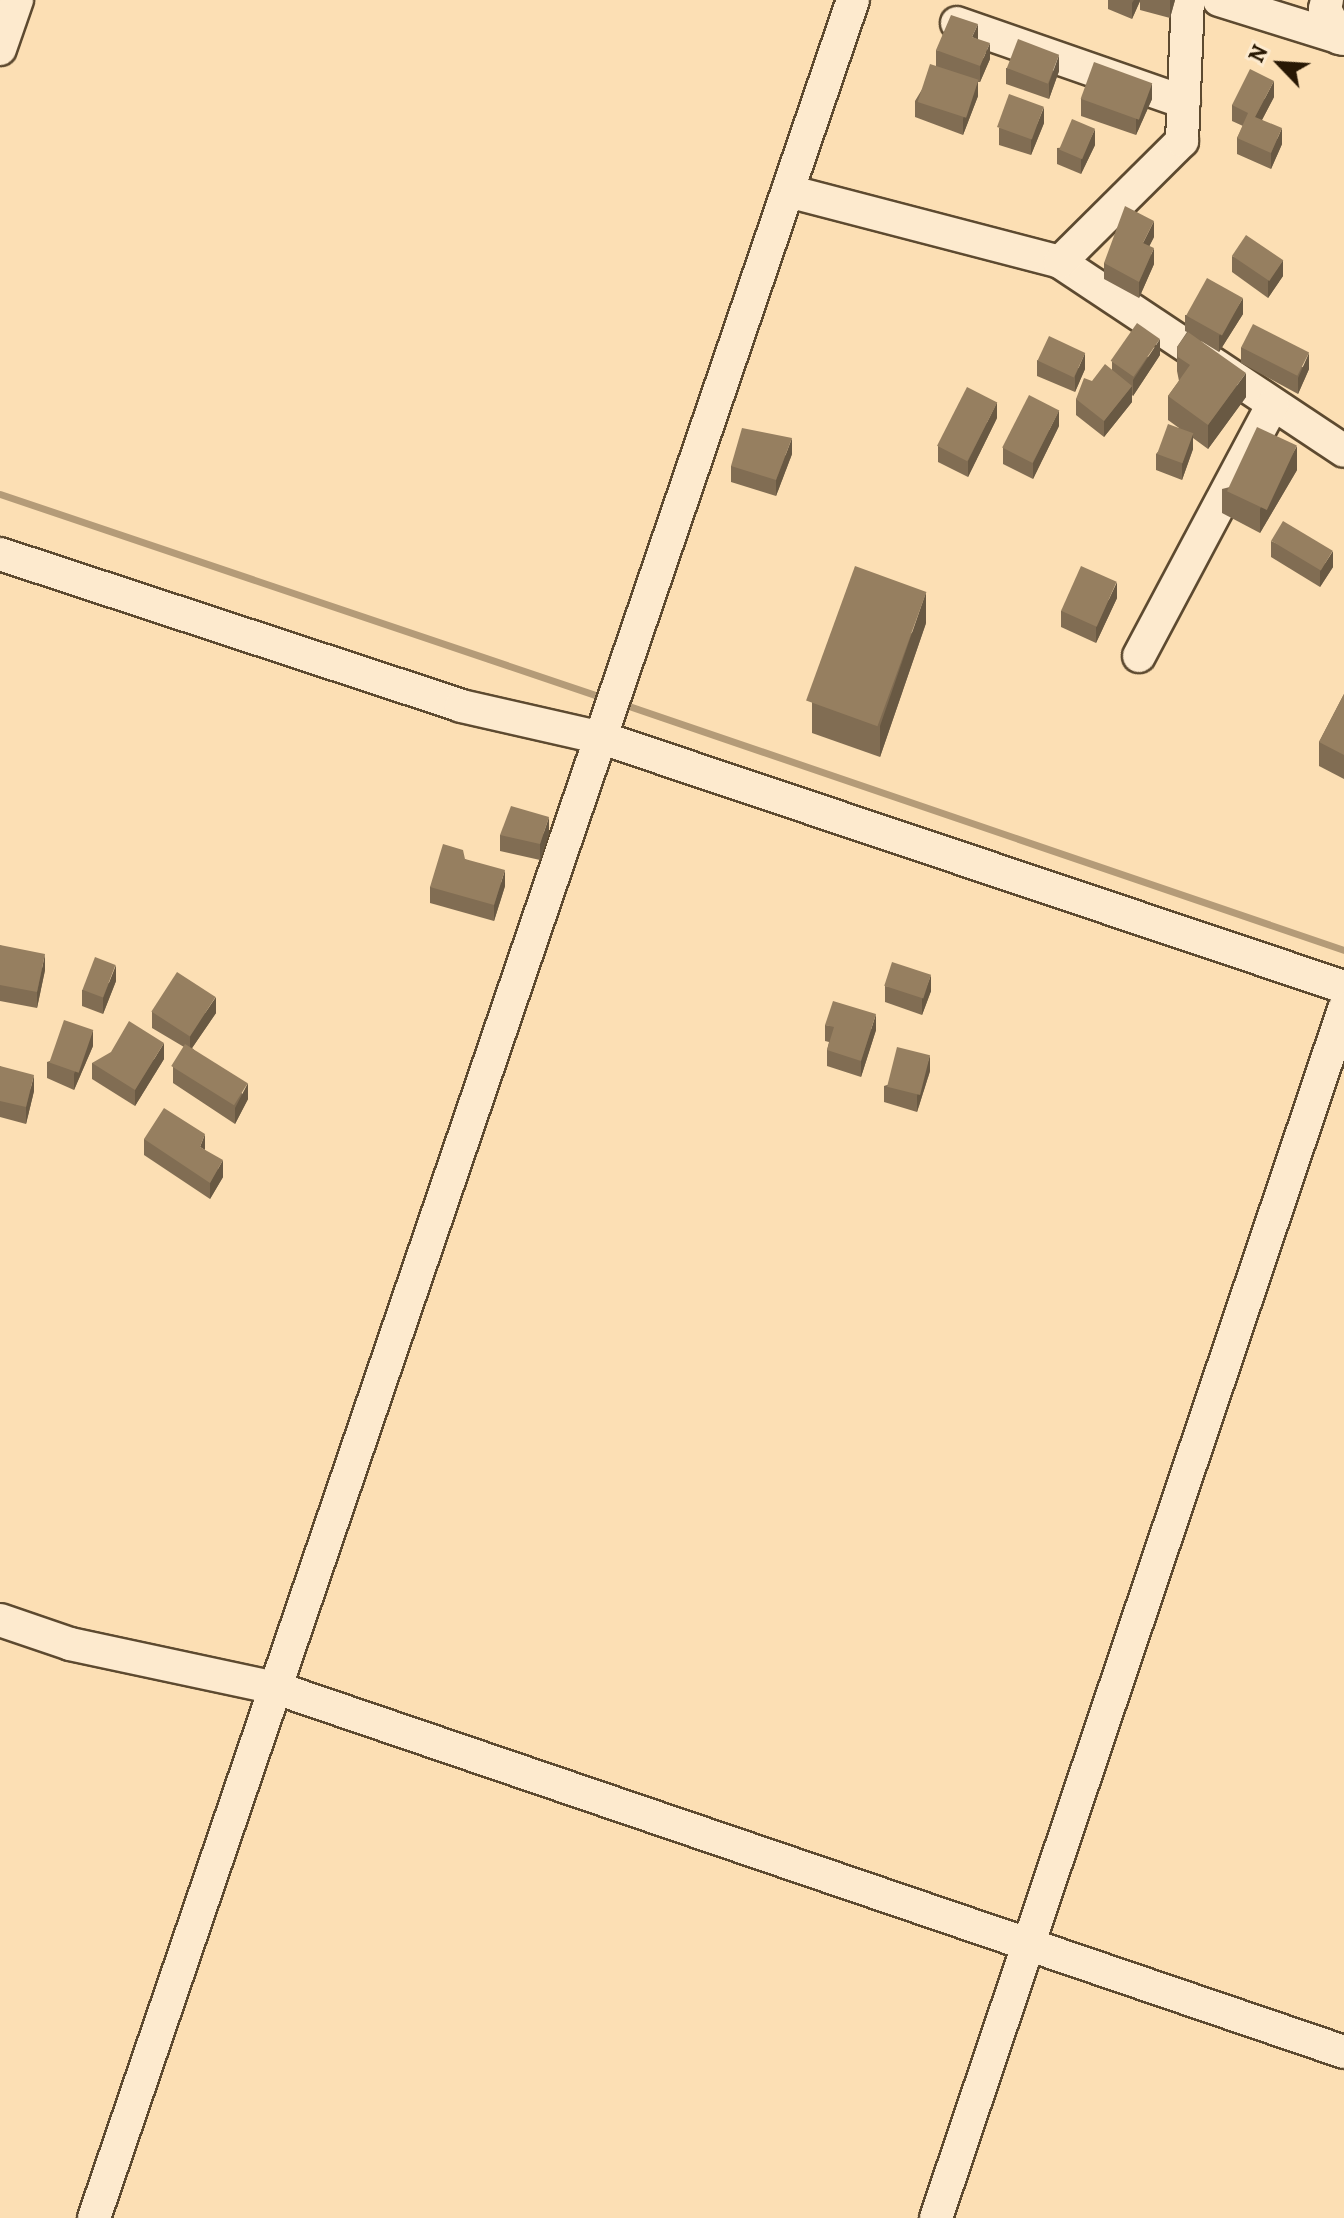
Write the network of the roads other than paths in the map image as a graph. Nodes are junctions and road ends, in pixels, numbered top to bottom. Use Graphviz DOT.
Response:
graph roads {
  1 [pos="17,0"];
  2 [pos="853,0"];
  3 [pos="1188,0"];
  4 [pos="1219,0"];
  5 [pos="1327,0"];
  6 [pos="957,23"];
  7 [pos="1342,39"];
  8 [pos="0,49"];
  9 [pos="1184,102"];
  10 [pos="788,191"];
  11 [pos="1060,262"];
  12 [pos="1273,404"];
  13 [pos="1344,451"];
  14 [pos="0,554"];
  15 [pos="1139,656"];
  16 [pos="605,729"];
  17 [pos="1344,987"];
  18 [pos="1344,1009"];
  19 [pos="0,1620"];
  20 [pos="276,1688"];
  21 [pos="1026,1943"];
  22 [pos="1344,2052"];
  23 [pos="94,2218"];
  24 [pos="936,2218"];
  1 -- 8 [label="street"];
  2 -- 10 [label="street"];
  3 -- 9 [label="street"];
  4 -- 7 [label="street"];
  5 -- 7 [label="street"];
  6 -- 9 [label="street"];
  9 -- 11 [label="street"];
  10 -- 11 [label="street"];
  10 -- 16 [label="street"];
  11 -- 12 [label="street"];
  12 -- 13 [label="street"];
  12 -- 15 [label="street"];
  14 -- 16 [label="street"];
  16 -- 17 [label="street"];
  16 -- 20 [label="street"];
  18 -- 21 [label="street"];
  19 -- 20 [label="street"];
  20 -- 21 [label="street"];
  20 -- 23 [label="street"];
  21 -- 22 [label="street"];
  21 -- 24 [label="street"];
}
